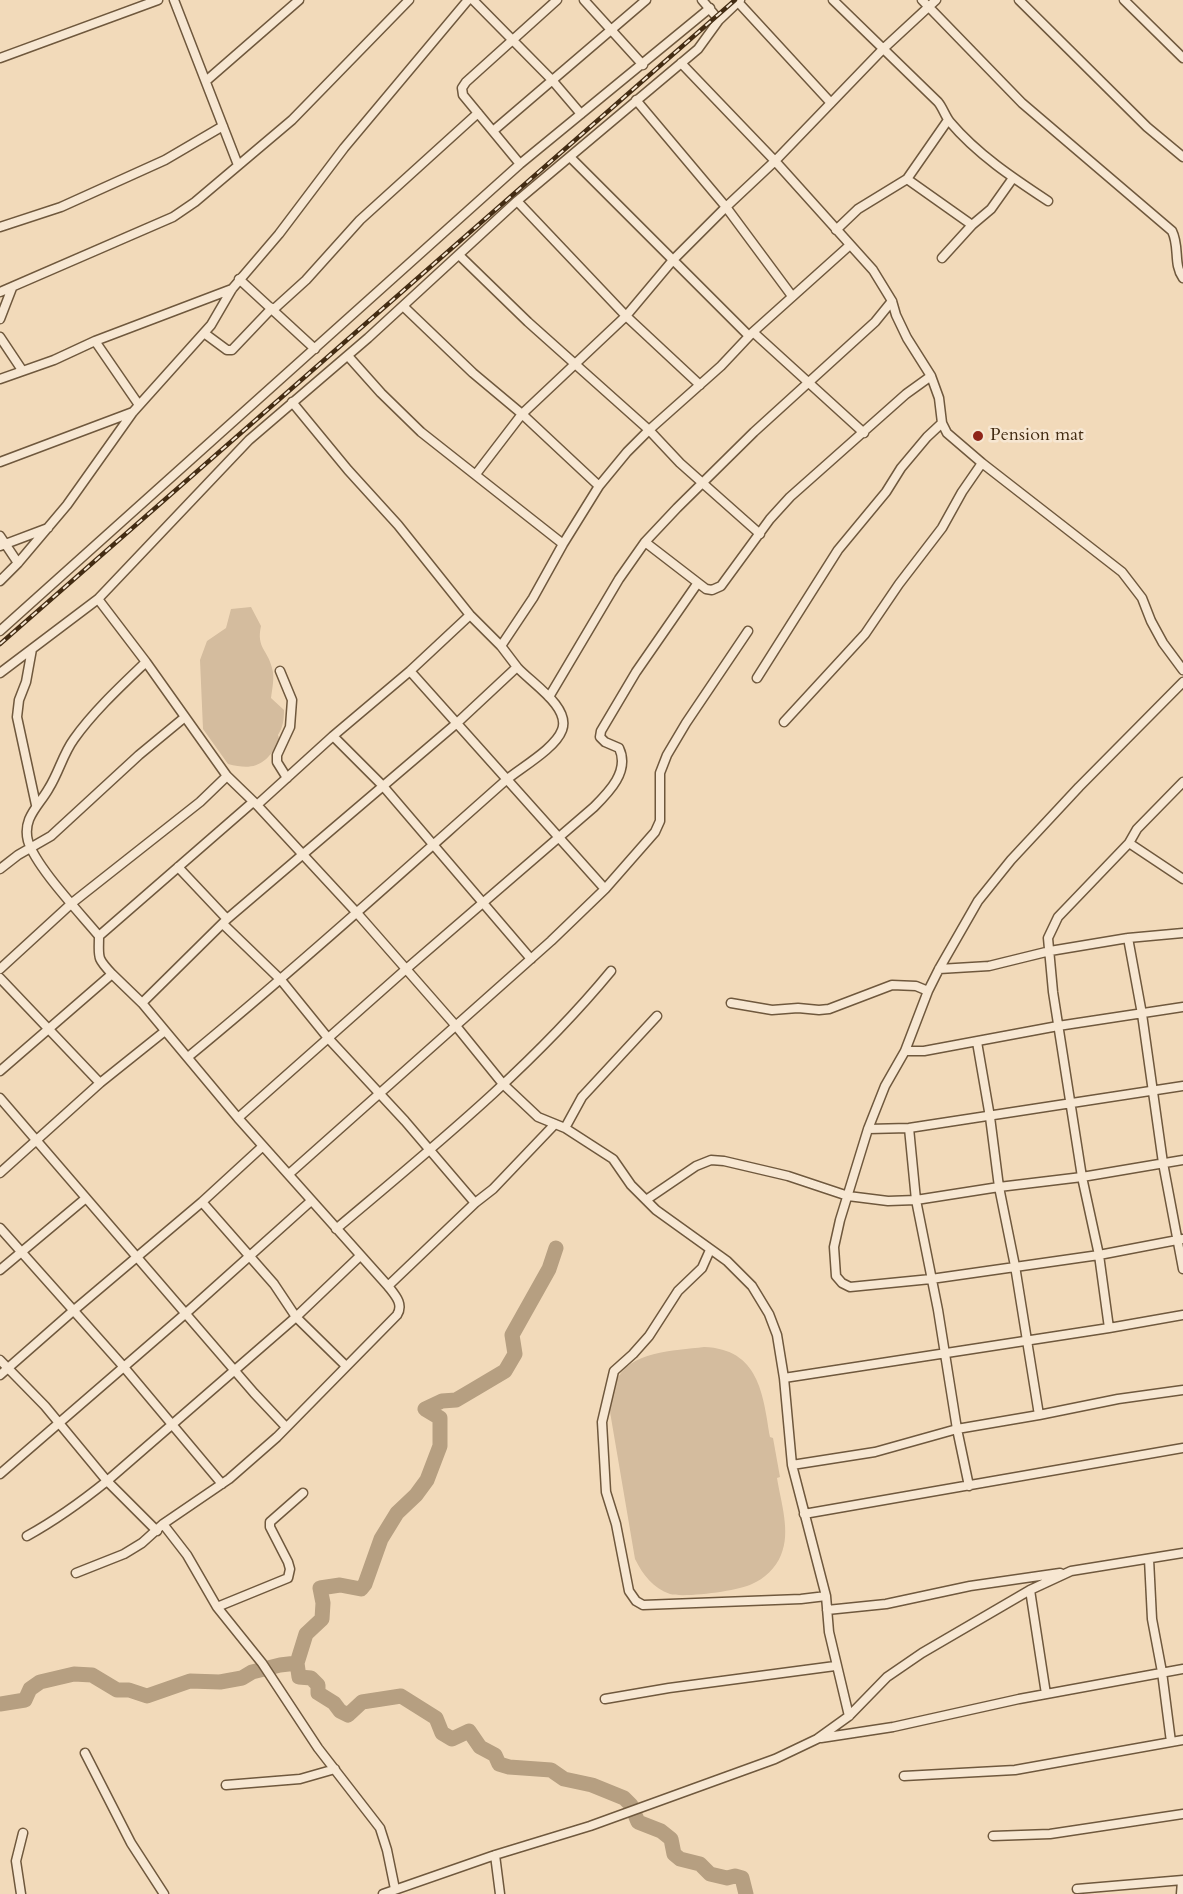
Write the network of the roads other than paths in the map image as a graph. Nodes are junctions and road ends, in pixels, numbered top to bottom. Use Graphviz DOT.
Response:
graph roads {
  1 [pos="158,0"];
  2 [pos="174,0"];
  3 [pos="299,0"];
  4 [pos="409,0"];
  5 [pos="468,0"];
  6 [pos="473,0"];
  7 [pos="557,0"];
  8 [pos="584,0"];
  9 [pos="646,0"];
  10 [pos="702,0"];
  11 [pos="833,0"];
  12 [pos="922,0"];
  13 [pos="936,0"];
  14 [pos="1019,0"];
  15 [pos="1124,0"];
  16 [pos="739,1"];
  17 [pos="710,8"];
  18 [pos="928,8"];
  19 [pos="719,20"];
  20 [pos="612,29"];
  21 [pos="512,39"];
  22 [pos="883,49"];
  23 [pos="0,58"];
  24 [pos="1183,58"];
  25 [pos="681,63"];
  26 [pos="643,65"];
  27 [pos="552,80"];
  28 [pos="206,81"];
  29 [pos="636,100"];
  30 [pos="831,103"];
  31 [pos="478,113"];
  32 [pos="581,114"];
  33 [pos="948,120"];
  34 [pos="223,126"];
  35 [pos="493,131"];
  36 [pos="570,157"];
  37 [pos="1183,157"];
  38 [pos="775,161"];
  39 [pos="520,164"];
  40 [pos="238,165"];
  41 [pos="1012,178"];
  42 [pos="907,179"];
  43 [pos="518,201"];
  44 [pos="1048,201"];
  45 [pos="726,207"];
  46 [pos="972,225"];
  47 [pos="0,227"];
  48 [pos="836,230"];
  49 [pos="850,245"];
  50 [pos="459,255"];
  51 [pos="942,258"];
  52 [pos="673,260"];
  53 [pos="1183,278"];
  54 [pos="239,279"];
  55 [pos="12,288"];
  56 [pos="231,288"];
  57 [pos="0,292"];
  58 [pos="792,296"];
  59 [pos="892,301"];
  60 [pos="404,306"];
  61 [pos="273,309"];
  62 [pos="626,316"];
  63 [pos="0,319"];
  64 [pos="204,333"];
  65 [pos="751,334"];
  66 [pos="0,337"];
  67 [pos="94,341"];
  68 [pos="315,349"];
  69 [pos="348,356"];
  70 [pos="574,364"];
  71 [pos="22,370"];
  72 [pos="931,376"];
  73 [pos="0,379"];
  74 [pos="809,382"];
  75 [pos="700,385"];
  76 [pos="292,402"];
  77 [pos="136,409"];
  78 [pos="522,414"];
  79 [pos="942,423"];
  80 [pos="649,430"];
  81 [pos="864,433"];
  82 [pos="0,462"];
  83 [pos="982,463"];
  84 [pos="476,474"];
  85 [pos="702,482"];
  86 [pos="599,486"];
  87 [pos="48,527"];
  88 [pos="760,534"];
  89 [pos="1,542"];
  90 [pos="645,542"];
  91 [pos="563,544"];
  92 [pos="18,563"];
  93 [pos="0,581"];
  94 [pos="697,584"];
  95 [pos="99,599"];
  96 [pos="470,615"];
  97 [pos="0,631"];
  98 [pos="748,631"];
  99 [pos="501,646"];
  100 [pos="32,649"];
  101 [pos="146,662"];
  102 [pos="517,667"];
  103 [pos="1183,670"];
  104 [pos="280,671"];
  105 [pos="410,671"];
  106 [pos="0,674"];
  107 [pos="757,678"];
  108 [pos="1183,682"];
  109 [pos="549,697"];
  110 [pos="185,717"];
  111 [pos="784,722"];
  112 [pos="457,723"];
  113 [pos="333,736"];
  114 [pos="227,776"];
  115 [pos="287,778"];
  116 [pos="507,779"];
  117 [pos="1182,785"];
  118 [pos="382,786"];
  119 [pos="255,804"];
  120 [pos="36,805"];
  121 [pos="559,837"];
  122 [pos="1129,843"];
  123 [pos="435,845"];
  124 [pos="31,848"];
  125 [pos="304,855"];
  126 [pos="178,867"];
  127 [pos="0,869"];
  128 [pos="1183,879"];
  129 [pos="605,890"];
  130 [pos="72,903"];
  131 [pos="481,903"];
  132 [pos="357,913"];
  133 [pos="225,921"];
  134 [pos="1183,933"];
  135 [pos="99,936"];
  136 [pos="1128,938"];
  137 [pos="1050,951"];
  138 [pos="531,959"];
  139 [pos="0,969"];
  140 [pos="939,969"];
  141 [pos="405,970"];
  142 [pos="611,971"];
  143 [pos="112,974"];
  144 [pos="0,978"];
  145 [pos="281,980"];
  146 [pos="928,991"];
  147 [pos="142,1003"];
  148 [pos="731,1003"];
  149 [pos="1183,1008"];
  150 [pos="1142,1014"];
  151 [pos="657,1016"];
  152 [pos="456,1026"];
  153 [pos="1058,1026"];
  154 [pos="48,1028"];
  155 [pos="165,1031"];
  156 [pos="328,1038"];
  157 [pos="977,1042"];
  158 [pos="905,1051"];
  159 [pos="188,1057"];
  160 [pos="0,1071"];
  161 [pos="100,1083"];
  162 [pos="503,1084"];
  163 [pos="1183,1086"];
  164 [pos="1152,1091"];
  165 [pos="379,1093"];
  166 [pos="0,1098"];
  167 [pos="1072,1104"];
  168 [pos="990,1117"];
  169 [pos="238,1118"];
  170 [pos="555,1124"];
  171 [pos="565,1128"];
  172 [pos="909,1128"];
  173 [pos="868,1129"];
  174 [pos="38,1140"];
  175 [pos="263,1146"];
  176 [pos="430,1150"];
  177 [pos="1183,1160"];
  178 [pos="1163,1162"];
  179 [pos="0,1173"];
  180 [pos="289,1174"];
  181 [pos="1082,1178"];
  182 [pos="999,1187"];
  183 [pos="848,1196"];
  184 [pos="86,1198"];
  185 [pos="646,1200"];
  186 [pos="916,1200"];
  187 [pos="311,1201"];
  188 [pos="202,1202"];
  189 [pos="475,1203"];
  190 [pos="0,1228"];
  191 [pos="336,1229"];
  192 [pos="1181,1240"];
  193 [pos="711,1250"];
  194 [pos="21,1252"];
  195 [pos="249,1255"];
  196 [pos="1099,1255"];
  197 [pos="360,1256"];
  198 [pos="136,1257"];
  199 [pos="1015,1266"];
  200 [pos="1183,1269"];
  201 [pos="0,1270"];
  202 [pos="931,1279"];
  203 [pos="388,1286"];
  204 [pos="73,1311"];
  205 [pos="185,1314"];
  206 [pos="1183,1315"];
  207 [pos="296,1317"];
  208 [pos="1109,1328"];
  209 [pos="1026,1340"];
  210 [pos="945,1353"];
  211 [pos="0,1360"];
  212 [pos="123,1366"];
  213 [pos="346,1366"];
  214 [pos="7,1368"];
  215 [pos="236,1370"];
  216 [pos="0,1375"];
  217 [pos="784,1378"];
  218 [pos="1183,1390"];
  219 [pos="1039,1415"];
  220 [pos="59,1424"];
  221 [pos="172,1425"];
  222 [pos="286,1427"];
  223 [pos="957,1429"];
  224 [pos="1183,1448"];
  225 [pos="792,1465"];
  226 [pos="0,1474"];
  227 [pos="107,1482"];
  228 [pos="222,1484"];
  229 [pos="969,1486"];
  230 [pos="303,1493"];
  231 [pos="804,1514"];
  232 [pos="160,1527"];
  233 [pos="27,1536"];
  234 [pos="1183,1553"];
  235 [pos="1149,1559"];
  236 [pos="1071,1571"];
  237 [pos="76,1573"];
  238 [pos="1030,1590"];
  239 [pos="826,1596"];
  240 [pos="217,1607"];
  241 [pos="827,1610"];
  242 [pos="835,1666"];
  243 [pos="1183,1669"];
  244 [pos="1162,1672"];
  245 [pos="1046,1694"];
  246 [pos="605,1699"];
  247 [pos="849,1716"];
  248 [pos="817,1739"];
  249 [pos="1183,1740"];
  250 [pos="1171,1742"];
  251 [pos="84,1753"];
  252 [pos="334,1769"];
  253 [pos="904,1776"];
  254 [pos="226,1785"];
  255 [pos="1183,1814"];
  256 [pos="23,1833"];
  257 [pos="993,1836"];
  258 [pos="495,1855"];
  259 [pos="1182,1880"];
  260 [pos="395,1889"];
  261 [pos="1077,1889"];
  262 [pos="21,1894"];
  263 [pos="164,1894"];
  264 [pos="383,1894"];
  265 [pos="500,1894"];
  266 [pos="1181,1894"];
  1 -- 23 [label="street"];
  2 -- 28 [label="street"];
  3 -- 28 [label="street"];
  4 -- 40 [label="street"];
  5 -- 54 [label="street"];
  6 -- 21 [label="street"];
  7 -- 21 [label="street"];
  8 -- 20 [label="street"];
  9 -- 20 [label="street"];
  10 -- 17 [label="street"];
  11 -- 22 [label="street"];
  12 -- 18 [label="street"];
  13 -- 18 [label="street"];
  14 -- 37 [label="street"];
  15 -- 24 [label="street"];
  16 -- 19 [label="street"];
  16 -- 30 [label="street"];
  17 -- 19 [label="street"];
  17 -- 26 [label="street"];
  18 -- 22 [label="street"];
  18 -- 53 [label="street"];
  19 -- 25 [label="street"];
  20 -- 26 [label="street"];
  20 -- 27 [label="street"];
  21 -- 27 [label="street"];
  21 -- 31 [label="street"];
  22 -- 30 [label="street"];
  22 -- 33 [label="street"];
  25 -- 29 [label="street"];
  25 -- 38 [label="street"];
  26 -- 32 [label="street"];
  27 -- 32 [label="street"];
  27 -- 35 [label="street"];
  28 -- 34 [label="street"];
  29 -- 36 [label="street"];
  29 -- 45 [label="street"];
  30 -- 38 [label="street"];
  31 -- 35 [label="street"];
  31 -- 61 [label="street"];
  32 -- 39 [label="street"];
  33 -- 41 [label="street"];
  33 -- 42 [label="street"];
  34 -- 40 [label="street"];
  34 -- 47 [label="street"];
  35 -- 39 [label="street"];
  36 -- 43 [label="street"];
  36 -- 52 [label="street"];
  38 -- 45 [label="street"];
  38 -- 48 [label="street"];
  39 -- 68 [label="street"];
  40 -- 55 [label="street"];
  41 -- 44 [label="street"];
  41 -- 46 [label="street"];
  42 -- 46 [label="street"];
  42 -- 48 [label="street"];
  43 -- 50 [label="street"];
  43 -- 62 [label="street"];
  45 -- 52 [label="street"];
  45 -- 58 [label="street"];
  46 -- 51 [label="street"];
  48 -- 49 [label="street"];
  49 -- 58 [label="street"];
  49 -- 59 [label="street"];
  50 -- 60 [label="street"];
  50 -- 70 [label="street"];
  52 -- 62 [label="street"];
  52 -- 65 [label="street"];
  54 -- 56 [label="street"];
  54 -- 61 [label="street"];
  55 -- 57 [label="street"];
  55 -- 63 [label="street"];
  56 -- 64 [label="street"];
  56 -- 67 [label="street"];
  58 -- 65 [label="street"];
  59 -- 72 [label="street"];
  59 -- 74 [label="street"];
  60 -- 69 [label="street"];
  60 -- 78 [label="street"];
  61 -- 64 [label="street"];
  61 -- 68 [label="street"];
  62 -- 70 [label="street"];
  62 -- 75 [label="street"];
  64 -- 77 [label="street"];
  65 -- 74 [label="street"];
  65 -- 75 [label="street"];
  66 -- 71 [label="street"];
  67 -- 71 [label="street"];
  67 -- 77 [label="street"];
  68 -- 97 [label="street"];
  69 -- 76 [label="street"];
  69 -- 84 [label="street"];
  70 -- 78 [label="street"];
  70 -- 80 [label="street"];
  71 -- 73 [label="street"];
  72 -- 79 [label="street"];
  72 -- 81 [label="street"];
  74 -- 81 [label="street"];
  74 -- 85 [label="street"];
  75 -- 80 [label="street"];
  76 -- 95 [label="street"];
  76 -- 96 [label="street"];
  77 -- 82 [label="street"];
  77 -- 87 [label="street"];
  78 -- 84 [label="street"];
  78 -- 86 [label="street"];
  79 -- 83 [label="street"];
  79 -- 107 [label="street"];
  80 -- 85 [label="street"];
  80 -- 86 [label="street"];
  81 -- 88 [label="street"];
  83 -- 103 [label="street"];
  83 -- 111 [label="street"];
  84 -- 91 [label="street"];
  85 -- 88 [label="street"];
  85 -- 90 [label="street"];
  86 -- 91 [label="street"];
  87 -- 89 [label="street"];
  87 -- 92 [label="street"];
  88 -- 94 [label="street"];
  89 -- 92 [label="street"];
  90 -- 94 [label="street"];
  90 -- 109 [label="street"];
  91 -- 99 [label="street"];
  92 -- 93 [label="street"];
  94 -- 121 [label="street"];
  95 -- 100 [label="street"];
  95 -- 101 [label="street"];
  96 -- 99 [label="street"];
  96 -- 105 [label="street"];
  98 -- 129 [label="street"];
  99 -- 102 [label="street"];
  100 -- 106 [label="street"];
  100 -- 120 [label="street"];
  101 -- 110 [label="street"];
  101 -- 120 [label="street"];
  102 -- 109 [label="street"];
  102 -- 112 [label="street"];
  104 -- 115 [label="street"];
  105 -- 112 [label="street"];
  105 -- 113 [label="street"];
  108 -- 140 [label="street"];
  109 -- 116 [label="street"];
  110 -- 114 [label="street"];
  110 -- 124 [label="street"];
  112 -- 116 [label="street"];
  112 -- 118 [label="street"];
  113 -- 115 [label="street"];
  113 -- 118 [label="street"];
  114 -- 119 [label="street"];
  114 -- 130 [label="street"];
  115 -- 119 [label="street"];
  116 -- 121 [label="street"];
  116 -- 123 [label="street"];
  117 -- 122 [label="street"];
  118 -- 123 [label="street"];
  118 -- 125 [label="street"];
  119 -- 125 [label="street"];
  119 -- 126 [label="street"];
  120 -- 124 [label="street"];
  121 -- 129 [label="street"];
  121 -- 131 [label="street"];
  122 -- 128 [label="street"];
  122 -- 137 [label="street"];
  123 -- 131 [label="street"];
  123 -- 132 [label="street"];
  124 -- 127 [label="street"];
  124 -- 130 [label="street"];
  125 -- 132 [label="street"];
  125 -- 133 [label="street"];
  126 -- 133 [label="street"];
  126 -- 135 [label="street"];
  129 -- 138 [label="street"];
  130 -- 135 [label="street"];
  130 -- 139 [label="street"];
  131 -- 138 [label="street"];
  131 -- 141 [label="street"];
  132 -- 141 [label="street"];
  132 -- 145 [label="street"];
  133 -- 145 [label="street"];
  133 -- 147 [label="street"];
  134 -- 136 [label="street"];
  135 -- 143 [label="street"];
  136 -- 137 [label="street"];
  136 -- 150 [label="street"];
  137 -- 140 [label="street"];
  137 -- 153 [label="street"];
  138 -- 152 [label="street"];
  140 -- 146 [label="street"];
  141 -- 152 [label="street"];
  141 -- 156 [label="street"];
  142 -- 162 [label="street"];
  143 -- 147 [label="street"];
  143 -- 154 [label="street"];
  144 -- 154 [label="street"];
  145 -- 156 [label="street"];
  145 -- 159 [label="street"];
  146 -- 148 [label="street"];
  146 -- 158 [label="street"];
  147 -- 155 [label="street"];
  149 -- 150 [label="street"];
  150 -- 153 [label="street"];
  150 -- 164 [label="street"];
  151 -- 171 [label="street"];
  152 -- 162 [label="street"];
  152 -- 165 [label="street"];
  153 -- 157 [label="street"];
  153 -- 167 [label="street"];
  154 -- 160 [label="street"];
  154 -- 161 [label="street"];
  155 -- 159 [label="street"];
  155 -- 161 [label="street"];
  156 -- 165 [label="street"];
  156 -- 169 [label="street"];
  157 -- 158 [label="street"];
  157 -- 168 [label="street"];
  158 -- 173 [label="street"];
  159 -- 169 [label="street"];
  161 -- 174 [label="street"];
  162 -- 170 [label="street"];
  162 -- 176 [label="street"];
  163 -- 164 [label="street"];
  164 -- 167 [label="street"];
  164 -- 178 [label="street"];
  165 -- 176 [label="street"];
  165 -- 180 [label="street"];
  166 -- 174 [label="street"];
  167 -- 168 [label="street"];
  167 -- 181 [label="street"];
  168 -- 172 [label="street"];
  168 -- 182 [label="street"];
  169 -- 175 [label="street"];
  170 -- 171 [label="street"];
  170 -- 189 [label="street"];
  171 -- 185 [label="street"];
  172 -- 173 [label="street"];
  172 -- 186 [label="street"];
  173 -- 183 [label="street"];
  174 -- 179 [label="street"];
  174 -- 184 [label="street"];
  175 -- 180 [label="street"];
  175 -- 188 [label="street"];
  176 -- 189 [label="street"];
  176 -- 191 [label="street"];
  177 -- 178 [label="street"];
  178 -- 181 [label="street"];
  178 -- 192 [label="street"];
  180 -- 187 [label="street"];
  181 -- 182 [label="street"];
  181 -- 196 [label="street"];
  182 -- 186 [label="street"];
  182 -- 199 [label="street"];
  183 -- 185 [label="street"];
  183 -- 186 [label="street"];
  183 -- 202 [label="street"];
  184 -- 194 [label="street"];
  184 -- 198 [label="street"];
  185 -- 193 [label="street"];
  186 -- 202 [label="street"];
  187 -- 191 [label="street"];
  187 -- 195 [label="street"];
  188 -- 195 [label="street"];
  188 -- 198 [label="street"];
  189 -- 203 [label="street"];
  190 -- 194 [label="street"];
  191 -- 197 [label="street"];
  192 -- 196 [label="street"];
  192 -- 200 [label="street"];
  193 -- 217 [label="street"];
  193 -- 239 [label="street"];
  194 -- 201 [label="street"];
  194 -- 204 [label="street"];
  195 -- 205 [label="street"];
  195 -- 207 [label="street"];
  196 -- 199 [label="street"];
  196 -- 208 [label="street"];
  197 -- 203 [label="street"];
  197 -- 207 [label="street"];
  198 -- 204 [label="street"];
  198 -- 205 [label="street"];
  199 -- 202 [label="street"];
  199 -- 209 [label="street"];
  202 -- 210 [label="street"];
  203 -- 213 [label="street"];
  204 -- 212 [label="street"];
  204 -- 214 [label="street"];
  205 -- 212 [label="street"];
  205 -- 215 [label="street"];
  206 -- 208 [label="street"];
  207 -- 213 [label="street"];
  207 -- 215 [label="street"];
  208 -- 209 [label="street"];
  209 -- 210 [label="street"];
  209 -- 219 [label="street"];
  210 -- 217 [label="street"];
  210 -- 223 [label="street"];
  211 -- 214 [label="street"];
  212 -- 220 [label="street"];
  212 -- 221 [label="street"];
  213 -- 222 [label="street"];
  214 -- 216 [label="street"];
  214 -- 220 [label="street"];
  215 -- 221 [label="street"];
  215 -- 222 [label="street"];
  217 -- 225 [label="street"];
  218 -- 219 [label="street"];
  219 -- 223 [label="street"];
  220 -- 226 [label="street"];
  220 -- 227 [label="street"];
  221 -- 227 [label="street"];
  221 -- 228 [label="street"];
  222 -- 228 [label="street"];
  223 -- 225 [label="street"];
  223 -- 229 [label="street"];
  224 -- 229 [label="street"];
  225 -- 231 [label="street"];
  227 -- 232 [label="street"];
  227 -- 233 [label="street"];
  228 -- 232 [label="street"];
  229 -- 231 [label="street"];
  230 -- 240 [label="street"];
  231 -- 239 [label="street"];
  232 -- 237 [label="street"];
  232 -- 240 [label="street"];
  234 -- 235 [label="street"];
  235 -- 236 [label="street"];
  235 -- 244 [label="street"];
  236 -- 238 [label="street"];
  236 -- 241 [label="street"];
  238 -- 245 [label="street"];
  238 -- 247 [label="street"];
  239 -- 241 [label="street"];
  240 -- 252 [label="street"];
  241 -- 242 [label="street"];
  242 -- 246 [label="street"];
  242 -- 247 [label="street"];
  243 -- 244 [label="street"];
  244 -- 245 [label="street"];
  244 -- 250 [label="street"];
  245 -- 248 [label="street"];
  247 -- 248 [label="street"];
  248 -- 258 [label="street"];
  249 -- 250 [label="street"];
  250 -- 253 [label="street"];
  251 -- 263 [label="street"];
  252 -- 254 [label="street"];
  252 -- 260 [label="street"];
  255 -- 257 [label="street"];
  256 -- 262 [label="street"];
  258 -- 260 [label="street"];
  258 -- 265 [label="street"];
  259 -- 261 [label="street"];
  259 -- 266 [label="street"];
  260 -- 264 [label="street"];
}
